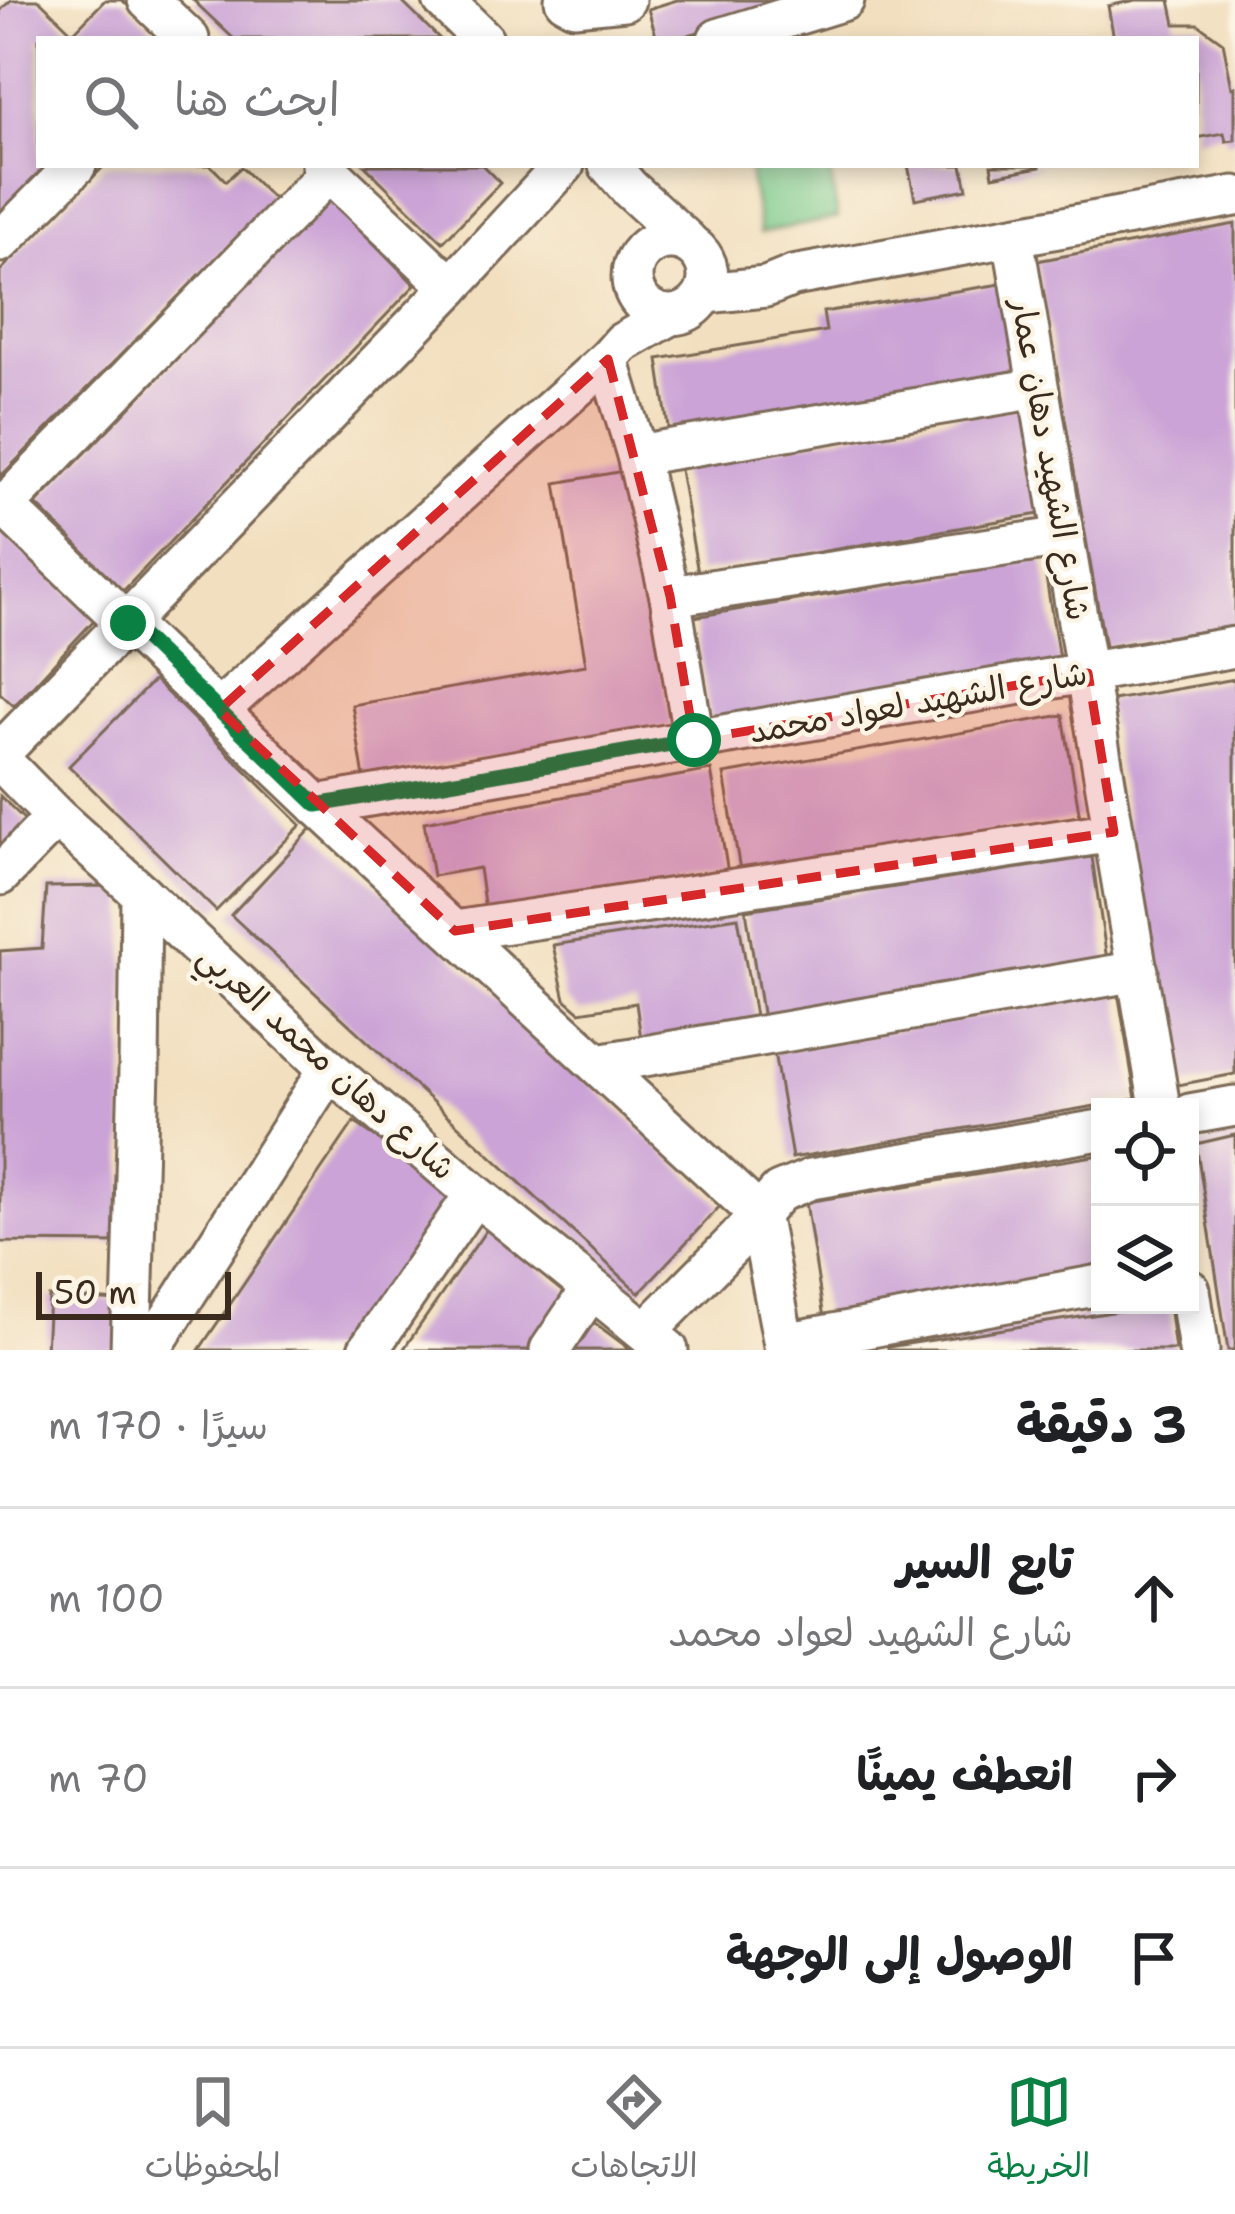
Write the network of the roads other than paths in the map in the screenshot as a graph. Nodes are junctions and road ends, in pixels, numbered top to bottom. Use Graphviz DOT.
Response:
graph roads {
  1 [pos="148,0"];
  2 [pos="443,0"];
  3 [pos="565,0"];
  4 [pos="625,0"];
  5 [pos="844,0"];
  6 [pos="186,36"];
  7 [pos="480,36"];
  8 [pos="728,36"];
  9 [pos="73,168"];
  10 [pos="326,168"];
  11 [pos="561,168"];
  12 [pos="620,177"];
  13 [pos="1235,196"];
  14 [pos="1013,237"];
  15 [pos="0,242"];
  16 [pos="700,266"];
  17 [pos="635,276"];
  18 [pos="451,287"];
  19 [pos="669,316"];
  20 [pos="615,351"];
  21 [pos="1039,388"];
  22 [pos="637,454"];
  23 [pos="2,504"];
  24 [pos="1064,537"];
  25 [pos="670,596"];
  26 [pos="128,623"];
  27 [pos="1235,646"];
  28 [pos="1088,673"];
  29 [pos="219,710"];
  30 [pos="694,740"];
  31 [pos="0,756"];
  32 [pos="317,805"];
  33 [pos="56,817"];
  34 [pos="1114,832"];
  35 [pos="0,875"];
  36 [pos="141,893"];
  37 [pos="455,931"];
  38 [pos="1138,971"];
  39 [pos="598,1064"];
  40 [pos="329,1070"];
  41 [pos="1159,1098"];
  42 [pos="1235,1106"];
  43 [pos="1199,1112"];
  44 [pos="1091,1132"];
  45 [pos="475,1194"];
  46 [pos="759,1214"];
  47 [pos="1091,1287"];
  48 [pos="591,1289"];
  49 [pos="1194,1314"];
  50 [pos="657,1341"];
  51 [pos="784,1346"];
  52 [pos="131,1350"];
  53 [pos="150,1350"];
  54 [pos="368,1350"];
  55 [pos="550,1350"];
  56 [pos="1199,1350"];
  1 -- 6 [label="street"];
  2 -- 7 [label="street"];
  3 -- 4 [label="street"];
  5 -- 8 [label="street"];
  9 -- 15 [label="street"];
  10 -- 18 [label="street"];
  10 -- 23 [label="street"];
  11 -- 18 [label="street"];
  12 -- 16 [label="street"];
  12 -- 17 [label="street"];
  13 -- 14 [label="street"];
  14 -- 16 [label="street"];
  14 -- 21 [label="street, شارع الشهيد دهان عمار"];
  16 -- 17 [label="street"];
  16 -- 19 [label="street"];
  17 -- 19 [label="street"];
  17 -- 20 [label="street"];
  18 -- 26 [label="street"];
  19 -- 20 [label="street"];
  20 -- 22 [label="street"];
  20 -- 29 [label="street"];
  21 -- 22 [label="street"];
  21 -- 24 [label="street, شارع الشهيد دهان عمار"];
  22 -- 25 [label="street"];
  23 -- 26 [label="street"];
  24 -- 25 [label="street"];
  24 -- 28 [label="street, شارع الشهيد دهان عمار"];
  25 -- 30 [label="street"];
  26 -- 29 [label="street"];
  26 -- 31 [label="street"];
  27 -- 28 [label="street, شارع الشهيد لعواد محمد"];
  28 -- 30 [label="street, شارع الشهيد لعواد محمد"];
  28 -- 34 [label="street, شارع الشهيد دهان عمار"];
  29 -- 32 [label="street"];
  30 -- 32 [label="street, شارع الشهيد لعواد محمد"];
  31 -- 33 [label="street, شارع دهان محمد العربي"];
  32 -- 37 [label="street"];
  33 -- 35 [label="street"];
  33 -- 36 [label="street, شارع دهان محمد العربي"];
  34 -- 37 [label="street"];
  34 -- 38 [label="street, شارع الشهيد دهان عمار"];
  36 -- 40 [label="street, شارع دهان محمد العربي"];
  36 -- 52 [label="street"];
  37 -- 39 [label="street"];
  38 -- 39 [label="street"];
  38 -- 41 [label="street, شارع الشهيد دهان عمار"];
  39 -- 46 [label="street"];
  40 -- 45 [label="street, شارع دهان محمد العربي"];
  40 -- 53 [label="street"];
  42 -- 43 [label="street"];
  44 -- 46 [label="street"];
  45 -- 48 [label="street, شارع دهان محمد العربي"];
  45 -- 54 [label="street"];
  46 -- 50 [label="street"];
  46 -- 51 [label="street"];
  47 -- 51 [label="street"];
  48 -- 50 [label="street, شارع دهان محمد العربي"];
  48 -- 55 [label="street"];
  49 -- 56 [label="street"];
}
